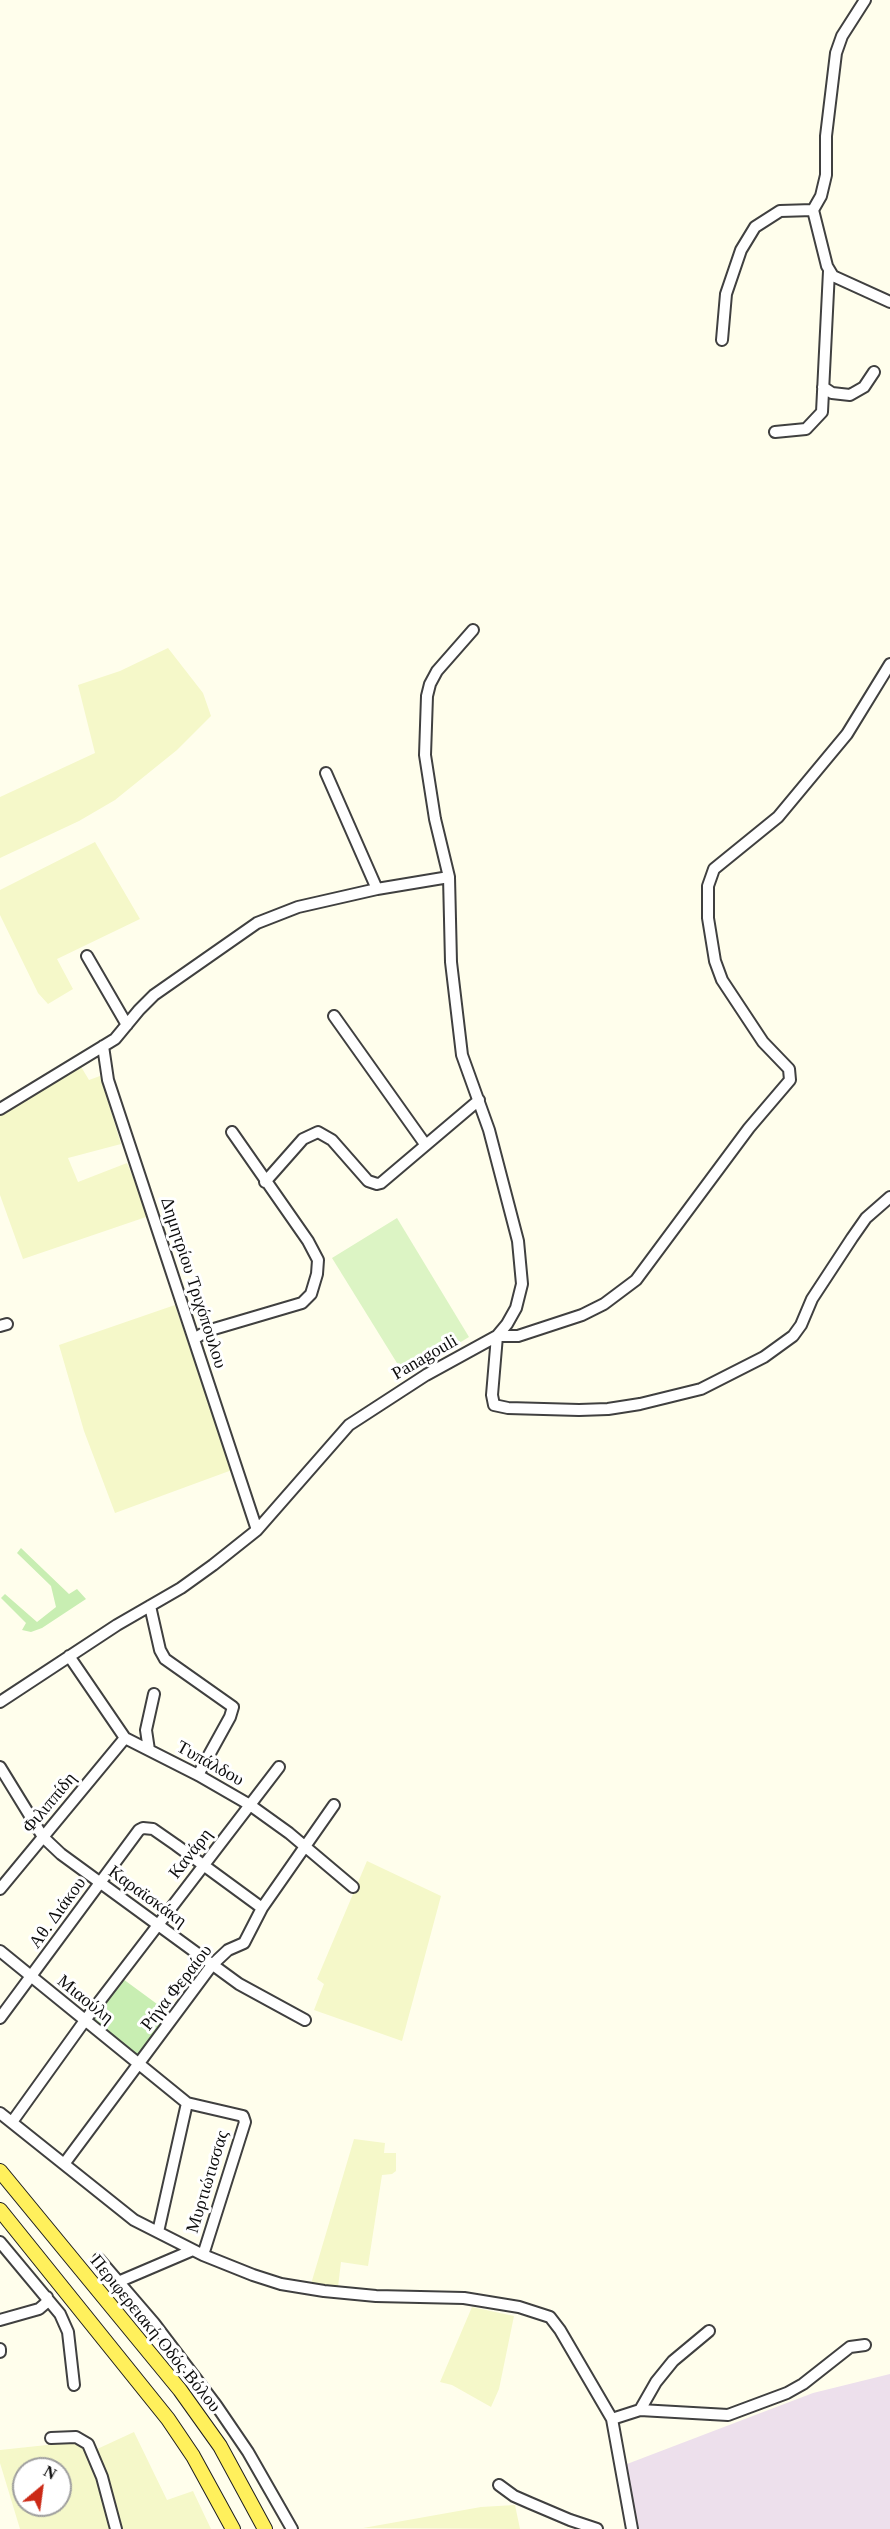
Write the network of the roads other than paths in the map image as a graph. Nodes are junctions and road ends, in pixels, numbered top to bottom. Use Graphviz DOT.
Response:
graph roads {
  1 [pos="865,0"];
  2 [pos="813,210"];
  3 [pos="830,271"];
  4 [pos="890,302"];
  5 [pos="722,340"];
  6 [pos="874,372"];
  7 [pos="823,387"];
  8 [pos="775,432"];
  9 [pos="473,630"];
  10 [pos="890,664"];
  11 [pos="326,773"];
  12 [pos="448,877"];
  13 [pos="377,889"];
  14 [pos="87,956"];
  15 [pos="334,1016"];
  16 [pos="127,1025"];
  17 [pos="103,1046"];
  18 [pos="479,1100"];
  19 [pos="0,1110"];
  20 [pos="232,1132"];
  21 [pos="424,1144"];
  22 [pos="265,1182"];
  23 [pos="890,1197"];
  24 [pos="497,1336"];
  25 [pos="194,1339"];
  26 [pos="257,1530"];
  27 [pos="150,1606"];
  28 [pos="69,1656"];
  29 [pos="154,1694"];
  30 [pos="0,1702"];
  31 [pos="125,1738"];
  32 [pos="149,1750"];
  33 [pos="0,1767"];
  34 [pos="279,1767"];
  35 [pos="198,1775"];
  36 [pos="250,1804"];
  37 [pos="334,1805"];
  38 [pos="44,1837"];
  39 [pos="305,1846"];
  40 [pos="204,1866"];
  41 [pos="100,1883"];
  42 [pos="353,1887"];
  43 [pos="0,1889"];
  44 [pos="262,1908"];
  45 [pos="157,1924"];
  46 [pos="0,1952"];
  47 [pos="212,1965"];
  48 [pos="31,1977"];
  49 [pos="0,2018"];
  50 [pos="86,2019"];
  51 [pos="305,2020"];
  52 [pos="140,2064"];
  53 [pos="187,2103"];
  54 [pos="0,2113"];
  55 [pos="244,2119"];
  56 [pos="12,2122"];
  57 [pos="64,2164"];
  58 [pos="0,2171"];
  59 [pos="0,2210"];
  60 [pos="158,2232"];
  61 [pos="0,2242"];
  62 [pos="198,2253"];
  63 [pos="99,2259"];
  64 [pos="118,2282"];
  65 [pos="47,2297"];
  66 [pos="0,2319"];
  67 [pos="709,2331"];
  68 [pos="865,2345"];
  69 [pos="74,2385"];
  70 [pos="640,2410"];
  71 [pos="612,2419"];
  72 [pos="51,2438"];
  73 [pos="499,2485"];
  74 [pos="116,2529"];
  75 [pos="233,2529"];
  76 [pos="265,2529"];
  77 [pos="292,2529"];
  78 [pos="597,2529"];
  79 [pos="632,2529"];
  1 -- 2 [label="street"];
  2 -- 3 [label="street"];
  2 -- 5 [label="street"];
  3 -- 4 [label="street"];
  3 -- 7 [label="street"];
  6 -- 7 [label="street"];
  7 -- 8 [label="street"];
  9 -- 12 [label="street, Panagouli"];
  10 -- 24 [label="street"];
  11 -- 13 [label="street"];
  12 -- 13 [label="street"];
  12 -- 18 [label="street, Panagouli"];
  13 -- 16 [label="street"];
  14 -- 16 [label="street"];
  15 -- 21 [label="street"];
  16 -- 17 [label="street"];
  17 -- 19 [label="street"];
  17 -- 25 [label="street, Δημητρίου Τριχόπουλου"];
  18 -- 21 [label="street"];
  18 -- 24 [label="street, Panagouli"];
  20 -- 22 [label="street"];
  21 -- 22 [label="street"];
  22 -- 25 [label="street"];
  23 -- 24 [label="street"];
  24 -- 26 [label="street, Panagouli"];
  25 -- 26 [label="street, Δημητρίου Τριχόπουλου"];
  26 -- 27 [label="street, Panagouli"];
  27 -- 28 [label="street, Panagouli"];
  27 -- 35 [label="street"];
  28 -- 30 [label="street, Panagouli"];
  28 -- 31 [label="street, Τυπάλδου"];
  29 -- 32 [label="street"];
  31 -- 32 [label="street, Τυπάλδου"];
  31 -- 38 [label="street, Φιλιππίδη"];
  32 -- 35 [label="street, Τυπάλδου"];
  33 -- 38 [label="street, Καραϊσκάκη"];
  34 -- 36 [label="street, Κανάρη"];
  35 -- 36 [label="street, Τυπάλδου"];
  36 -- 39 [label="street, Τυπάλδου"];
  36 -- 40 [label="street, Κανάρη"];
  37 -- 39 [label="street, Ρήγα Φεραίου"];
  38 -- 41 [label="street, Καραϊσκάκη"];
  38 -- 43 [label="street, Φιλιππίδη"];
  39 -- 42 [label="street, Τυπάλδου"];
  39 -- 44 [label="street, Ρήγα Φεραίου"];
  40 -- 41 [label="street, Αθ. Διάκου"];
  40 -- 44 [label="street"];
  40 -- 45 [label="street, Κανάρη"];
  41 -- 45 [label="street, Καραϊσκάκη"];
  41 -- 48 [label="street, Αθ. Διάκου"];
  44 -- 47 [label="street, Ρήγα Φεραίου"];
  45 -- 47 [label="street, Καραϊσκάκη"];
  45 -- 50 [label="street, Κανάρη"];
  46 -- 48 [label="street, Μιαούλη"];
  47 -- 51 [label="street, Καραϊσκάκη"];
  47 -- 52 [label="street, Ρήγα Φεραίου"];
  48 -- 49 [label="street, Αθ. Διάκου"];
  48 -- 50 [label="street, Μιαούλη"];
  50 -- 52 [label="street, Μιαούλη"];
  50 -- 56 [label="street, Κανάρη"];
  52 -- 53 [label="street, Μιαούλη"];
  52 -- 57 [label="street, Ρήγα Φεραίου"];
  53 -- 55 [label="street, Μιαούλη"];
  53 -- 60 [label="street"];
  54 -- 56 [label="street"];
  55 -- 62 [label="street, Μυρτιώτισσας"];
  56 -- 57 [label="street"];
  57 -- 60 [label="street"];
  58 -- 76 [label="main road, Περιφερειακή Οδός Βόλου"];
  59 -- 75 [label="main road"];
  60 -- 62 [label="street"];
  61 -- 65 [label="street"];
  62 -- 64 [label="street"];
  62 -- 71 [label="street"];
  63 -- 64 [label="street"];
  64 -- 77 [label="street"];
  65 -- 66 [label="street"];
  65 -- 69 [label="street"];
  67 -- 70 [label="street"];
  68 -- 70 [label="street"];
  70 -- 71 [label="street"];
  71 -- 79 [label="street"];
  72 -- 74 [label="street"];
  73 -- 78 [label="street"];
}
